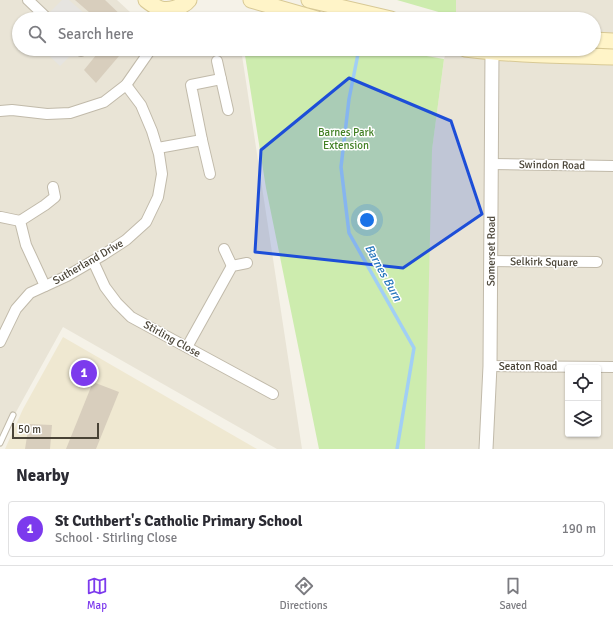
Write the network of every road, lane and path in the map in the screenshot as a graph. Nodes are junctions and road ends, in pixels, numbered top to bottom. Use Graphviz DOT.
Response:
graph roads {
  1 [pos="146,0"];
  2 [pos="189,0"];
  3 [pos="251,0"];
  4 [pos="309,0"];
  5 [pos="32,3"];
  6 [pos="41,12"];
  7 [pos="164,12"];
  8 [pos="171,12"];
  9 [pos="293,12"];
  10 [pos="361,12"];
  11 [pos="601,40"];
  12 [pos="613,41"];
  13 [pos="146,56"];
  14 [pos="492,56"];
  15 [pos="555,56"];
  16 [pos="613,57"];
  17 [pos="217,61"];
  18 [pos="221,79"];
  19 [pos="126,85"];
  20 [pos="228,110"];
  21 [pos="0,111"];
  22 [pos="202,140"];
  23 [pos="158,148"];
  24 [pos="492,164"];
  25 [pos="613,166"];
  26 [pos="210,174"];
  27 [pos="53,187"];
  28 [pos="1,217"];
  29 [pos="20,221"];
  30 [pos="224,249"];
  31 [pos="93,261"];
  32 [pos="491,261"];
  33 [pos="597,262"];
  34 [pos="248,263"];
  35 [pos="232,266"];
  36 [pos="45,286"];
  37 [pos="0,342"];
  38 [pos="187,347"];
  39 [pos="490,366"];
  40 [pos="613,367"];
  41 [pos="273,394"];
  42 [pos="13,415"];
  43 [pos="0,443"];
  44 [pos="486,449"];
  1 -- 7 [label="main road"];
  2 -- 8 [label="main road"];
  3 -- 9 [label="main road"];
  4 -- 10 [label="main road"];
  5 -- 6 [label="street"];
  11 -- 12 [label="main road"];
  13 -- 19 [label="street"];
  14 -- 24 [label="street, Somerset Road"];
  15 -- 16 [label="main road"];
  17 -- 18 [label="street"];
  18 -- 20 [label="street"];
  18 -- 22 [label="street"];
  19 -- 21 [label="street"];
  19 -- 23 [label="street, Sutherland Drive"];
  22 -- 23 [label="street"];
  22 -- 26 [label="street"];
  23 -- 31 [label="street, Sutherland Drive"];
  24 -- 25 [label="street, Swindon Road"];
  24 -- 32 [label="street, Somerset Road"];
  27 -- 29 [label="street"];
  28 -- 29 [label="street"];
  29 -- 36 [label="street"];
  30 -- 35 [label="street"];
  31 -- 36 [label="street, Sutherland Drive"];
  31 -- 38 [label="street, Stirling Close"];
  32 -- 33 [label="street, Selkirk Square"];
  32 -- 39 [label="street, Somerset Road"];
  34 -- 35 [label="street"];
  35 -- 38 [label="street"];
  36 -- 37 [label="street, Sutherland Drive"];
  38 -- 41 [label="street, Stirling Close"];
  39 -- 40 [label="street, Seaton Road"];
  39 -- 44 [label="street, Somerset Road"];
  42 -- 43 [label="lane"];
}
